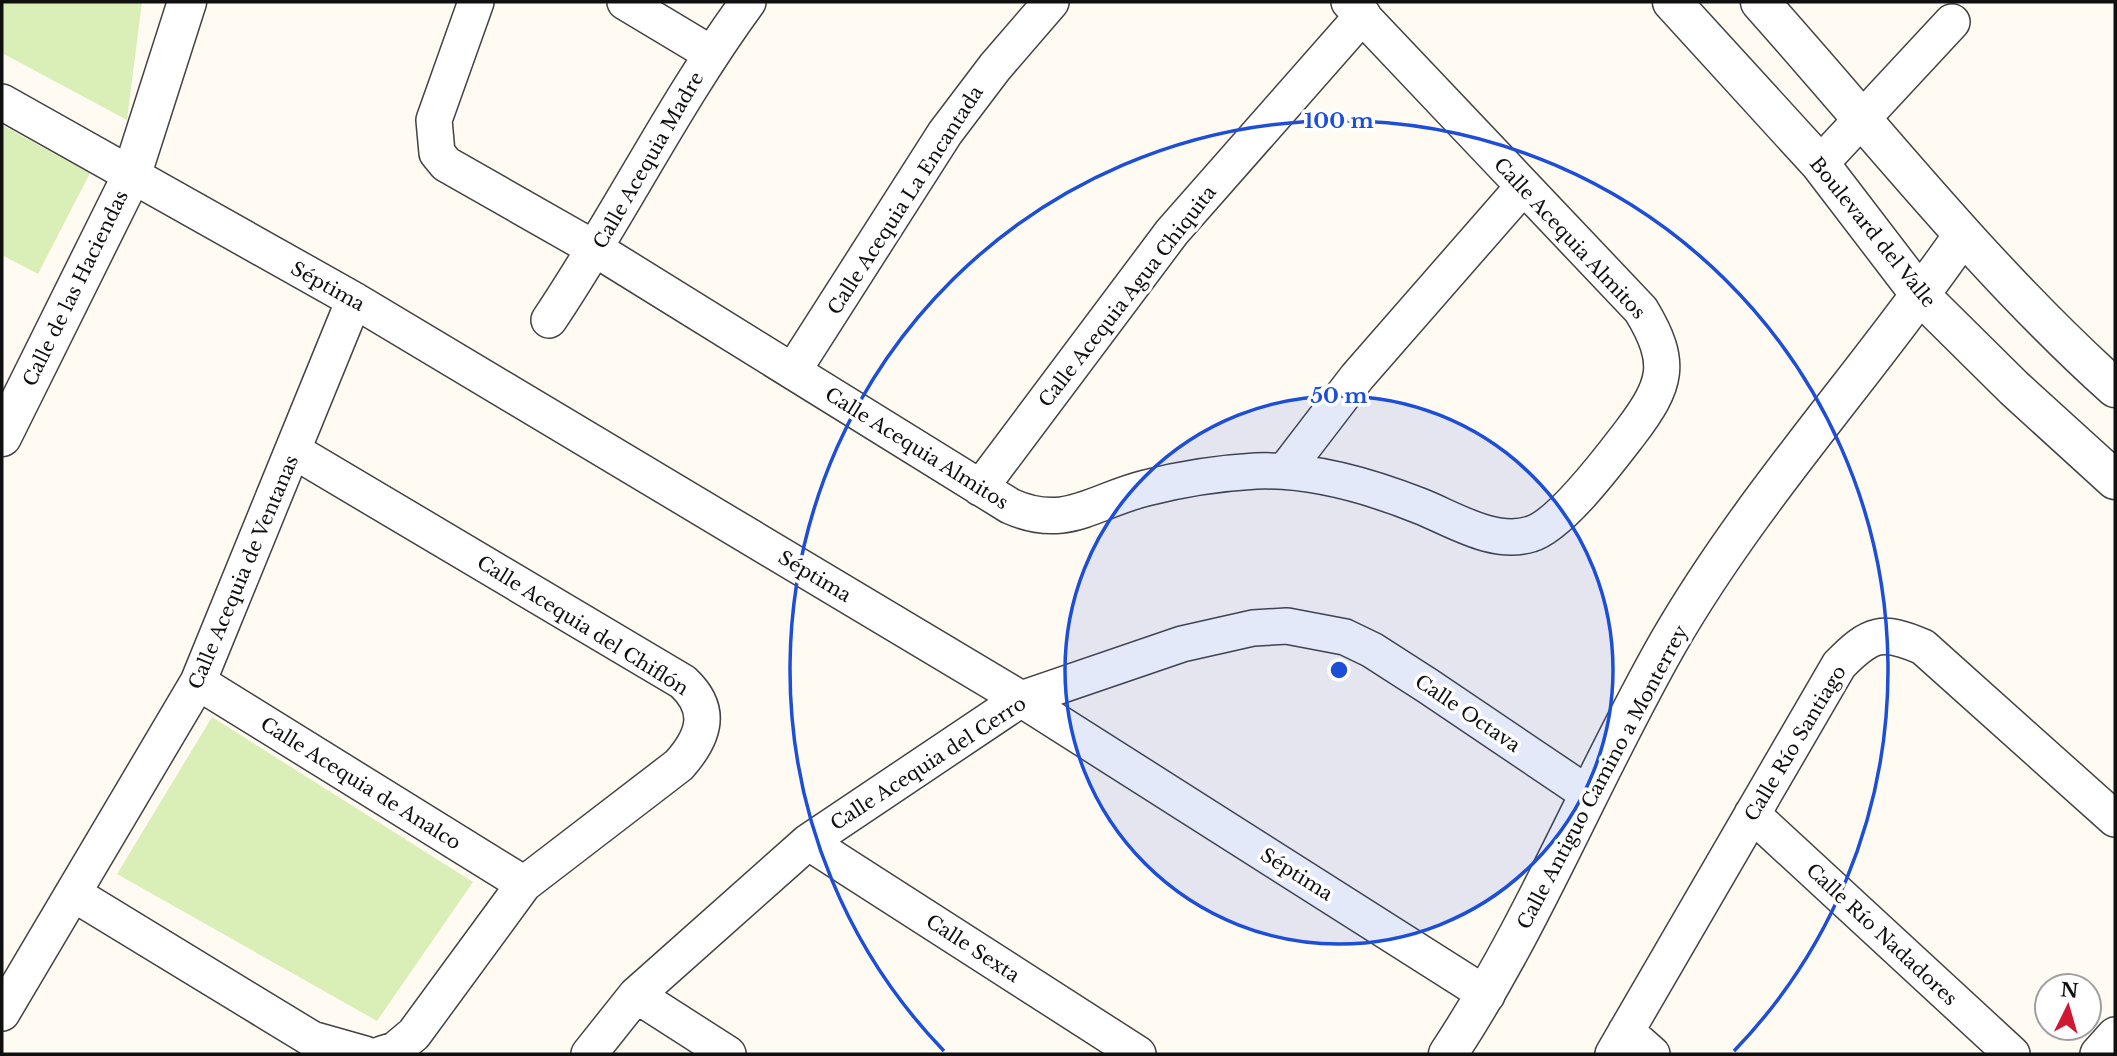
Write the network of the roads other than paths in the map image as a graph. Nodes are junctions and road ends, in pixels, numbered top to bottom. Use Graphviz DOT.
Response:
graph roads {
  1 [pos="187,2"];
  2 [pos="476,2"];
  3 [pos="625,2"];
  4 [pos="748,2"];
  5 [pos="1051,2"];
  6 [pos="1672,2"];
  7 [pos="1760,2"];
  8 [pos="1356,8"];
  9 [pos="1952,22"];
  10 [pos="710,53"];
  11 [pos="2,102"];
  12 [pos="1864,118"];
  13 [pos="1820,164"];
  14 [pos="131,177"];
  15 [pos="1523,187"];
  16 [pos="1964,235"];
  17 [pos="597,250"];
  18 [pos="1921,296"];
  19 [pos="354,300"];
  20 [pos="549,320"];
  21 [pos="793,371"];
  22 [pos="2115,388"];
  23 [pos="2,437"];
  24 [pos="294,451"];
  25 [pos="1285,471"];
  26 [pos="2115,480"];
  27 [pos="981,488"];
  28 [pos="1345,638"];
  29 [pos="198,682"];
  30 [pos="1021,699"];
  31 [pos="1588,794"];
  32 [pos="1752,814"];
  33 [pos="2115,819"];
  34 [pos="808,842"];
  35 [pos="524,884"];
  36 [pos="74,894"];
  37 [pos="636,995"];
  38 [pos="1487,995"];
  39 [pos="2,1013"];
  40 [pos="2115,1035"];
  41 [pos="1620,1042"];
  42 [pos="365,1054"];
  43 [pos="382,1054"];
  44 [pos="589,1054"];
  45 [pos="728,1054"];
  46 [pos="1138,1054"];
  47 [pos="1448,1054"];
  48 [pos="1653,1054"];
  49 [pos="2012,1054"];
  50 [pos="2098,1054"];
  1 -- 14 [label="street, Calle de las Haciendas"];
  2 -- 17 [label="street, Calle Acequia Almitos"];
  3 -- 10 [label="street"];
  4 -- 10 [label="street, Calle Acequia Madre"];
  5 -- 21 [label="street, Calle Acequia La Encantada"];
  6 -- 13 [label="street, Boulevard del Valle"];
  7 -- 12 [label="street"];
  8 -- 15 [label="street, Calle Acequia Almitos"];
  8 -- 27 [label="street, Calle Acequia Agua Chiquita"];
  9 -- 12 [label="street"];
  10 -- 17 [label="street, Calle Acequia Madre"];
  11 -- 14 [label="street, Séptima"];
  12 -- 13 [label="street"];
  12 -- 16 [label="street"];
  13 -- 18 [label="street, Boulevard del Valle"];
  14 -- 19 [label="street, Séptima"];
  14 -- 23 [label="street, Calle de las Haciendas"];
  15 -- 25 [label="street"];
  15 -- 25 [label="street, Calle Acequia Almitos"];
  16 -- 18 [label="street, Calle Antiguo Camino a Monterrey"];
  16 -- 22 [label="street"];
  17 -- 20 [label="street, Calle Acequia Madre"];
  17 -- 21 [label="street, Calle Acequia Almitos"];
  18 -- 26 [label="street, Boulevard del Valle"];
  18 -- 31 [label="street, Calle Antiguo Camino a Monterrey"];
  19 -- 24 [label="street, Calle Acequia de Ventanas"];
  19 -- 30 [label="street, Séptima"];
  21 -- 27 [label="street, Calle Acequia Almitos"];
  24 -- 29 [label="street, Calle Acequia de Ventanas"];
  24 -- 35 [label="street, Calle Acequia del Chiflón"];
  25 -- 27 [label="street, Calle Acequia Almitos"];
  28 -- 30 [label="street, Calle Acequia del Cerro"];
  28 -- 31 [label="street, Calle Octava"];
  29 -- 35 [label="street, Calle Acequia de Analco"];
  29 -- 36 [label="street, Calle Acequia de Ventanas"];
  30 -- 34 [label="street, Calle Acequia del Cerro"];
  30 -- 38 [label="street, Séptima"];
  31 -- 38 [label="street, Calle Antiguo Camino a Monterrey"];
  32 -- 33 [label="street, Calle Río Santiago"];
  32 -- 41 [label="street, Calle Río Santiago"];
  32 -- 49 [label="street, Calle Río Nadadores"];
  34 -- 37 [label="street, Calle Acequia del Cerro"];
  34 -- 46 [label="street, Calle Sexta"];
  35 -- 43 [label="street, Calle Acequia del Chiflón"];
  36 -- 39 [label="street, Calle Acequia de Ventanas"];
  36 -- 42 [label="street"];
  37 -- 44 [label="street, Calle Acequia del Cerro"];
  37 -- 45 [label="street"];
  38 -- 47 [label="street, Calle Antiguo Camino a Monterrey"];
  40 -- 50 [label="street"];
  41 -- 48 [label="street"];
}
